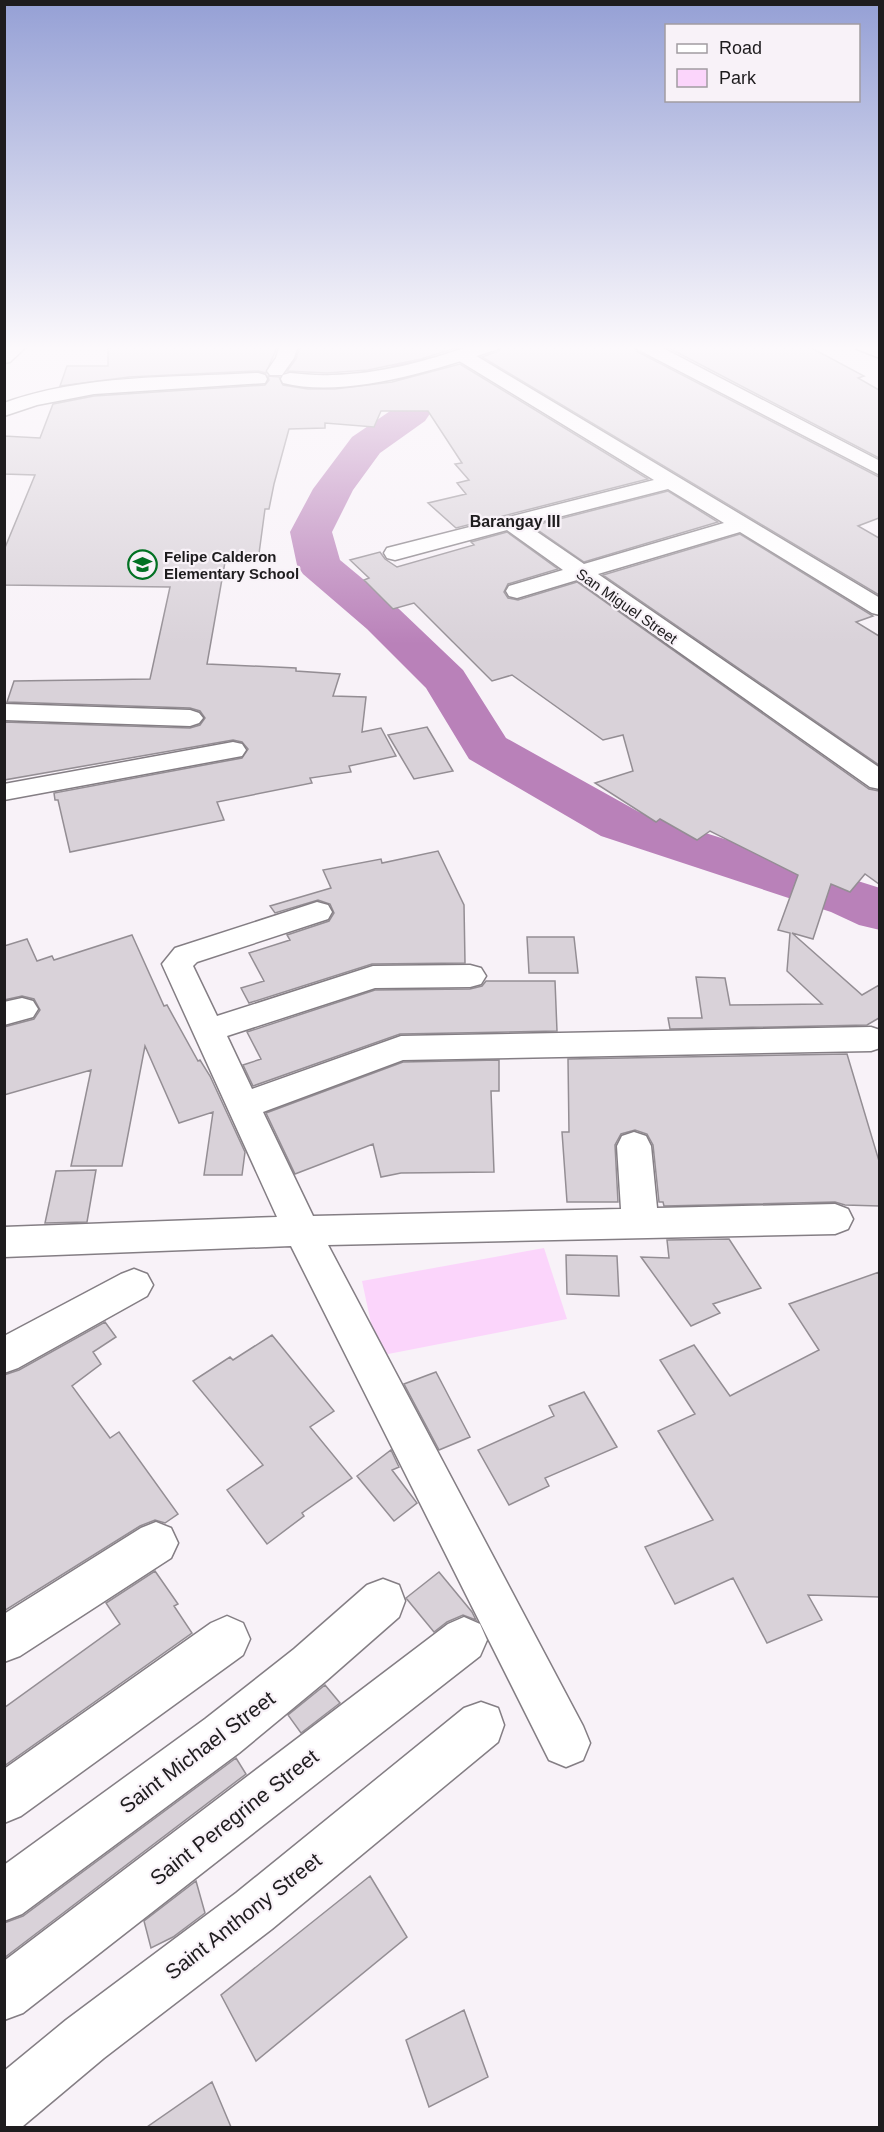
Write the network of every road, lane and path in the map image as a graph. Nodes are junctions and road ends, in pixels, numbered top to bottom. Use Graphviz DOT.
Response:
graph roads {
  1 [pos="610,444"];
  2 [pos="832,444"];
  3 [pos="879,469"];
  4 [pos="670,482"];
  5 [pos="510,523"];
  6 [pos="741,525"];
  7 [pos="395,553"];
  8 [pos="578,572"];
  9 [pos="517,591"];
  10 [pos="879,608"];
  11 [pos="9,712"];
  12 [pos="190,718"];
  13 [pos="4,736"];
  14 [pos="233,750"];
  15 [pos="879,781"];
  16 [pos="4,792"];
  17 [pos="317,912"];
  18 [pos="470,976"];
  19 [pos="207,1031"];
  20 [pos="871,1039"];
  21 [pos="243,1106"];
  22 [pos="634,1146"];
  23 [pos="835,1219"];
  24 [pos="640,1224"];
  25 [pos="302,1231"];
  26 [pos="4,1242"];
  27 [pos="134,1285"];
  28 [pos="4,1356"];
  29 [pos="156,1543"];
  30 [pos="383,1601"];
  31 [pos="227,1639"];
  32 [pos="4,1640"];
  33 [pos="464,1640"];
  34 [pos="481,1725"];
  35 [pos="566,1743"];
  36 [pos="4,1799"];
  37 [pos="4,1896"];
  38 [pos="4,1994"];
  39 [pos="4,2107"];
  1 -- 4 [label="street"];
  2 -- 3 [label="street"];
  4 -- 5 [label="street"];
  4 -- 6 [label="street"];
  5 -- 7 [label="street"];
  5 -- 8 [label="street, San Miguel Street"];
  6 -- 8 [label="street"];
  6 -- 10 [label="street"];
  8 -- 9 [label="street"];
  8 -- 15 [label="street, San Miguel Street"];
  11 -- 12 [label="street"];
  11 -- 13 [label="street"];
  14 -- 16 [label="street"];
  17 -- 19 [label="street"];
  18 -- 19 [label="street"];
  19 -- 21 [label="street"];
  20 -- 21 [label="street"];
  21 -- 25 [label="street"];
  22 -- 24 [label="street"];
  23 -- 24 [label="street"];
  24 -- 25 [label="street"];
  25 -- 26 [label="street"];
  25 -- 35 [label="street"];
  27 -- 28 [label="street"];
  29 -- 32 [label="street"];
  30 -- 37 [label="street, Saint Michael Street"];
  31 -- 36 [label="street"];
  33 -- 38 [label="street, Saint Peregrine Street"];
  34 -- 39 [label="street, Saint Anthony Street"];
}
